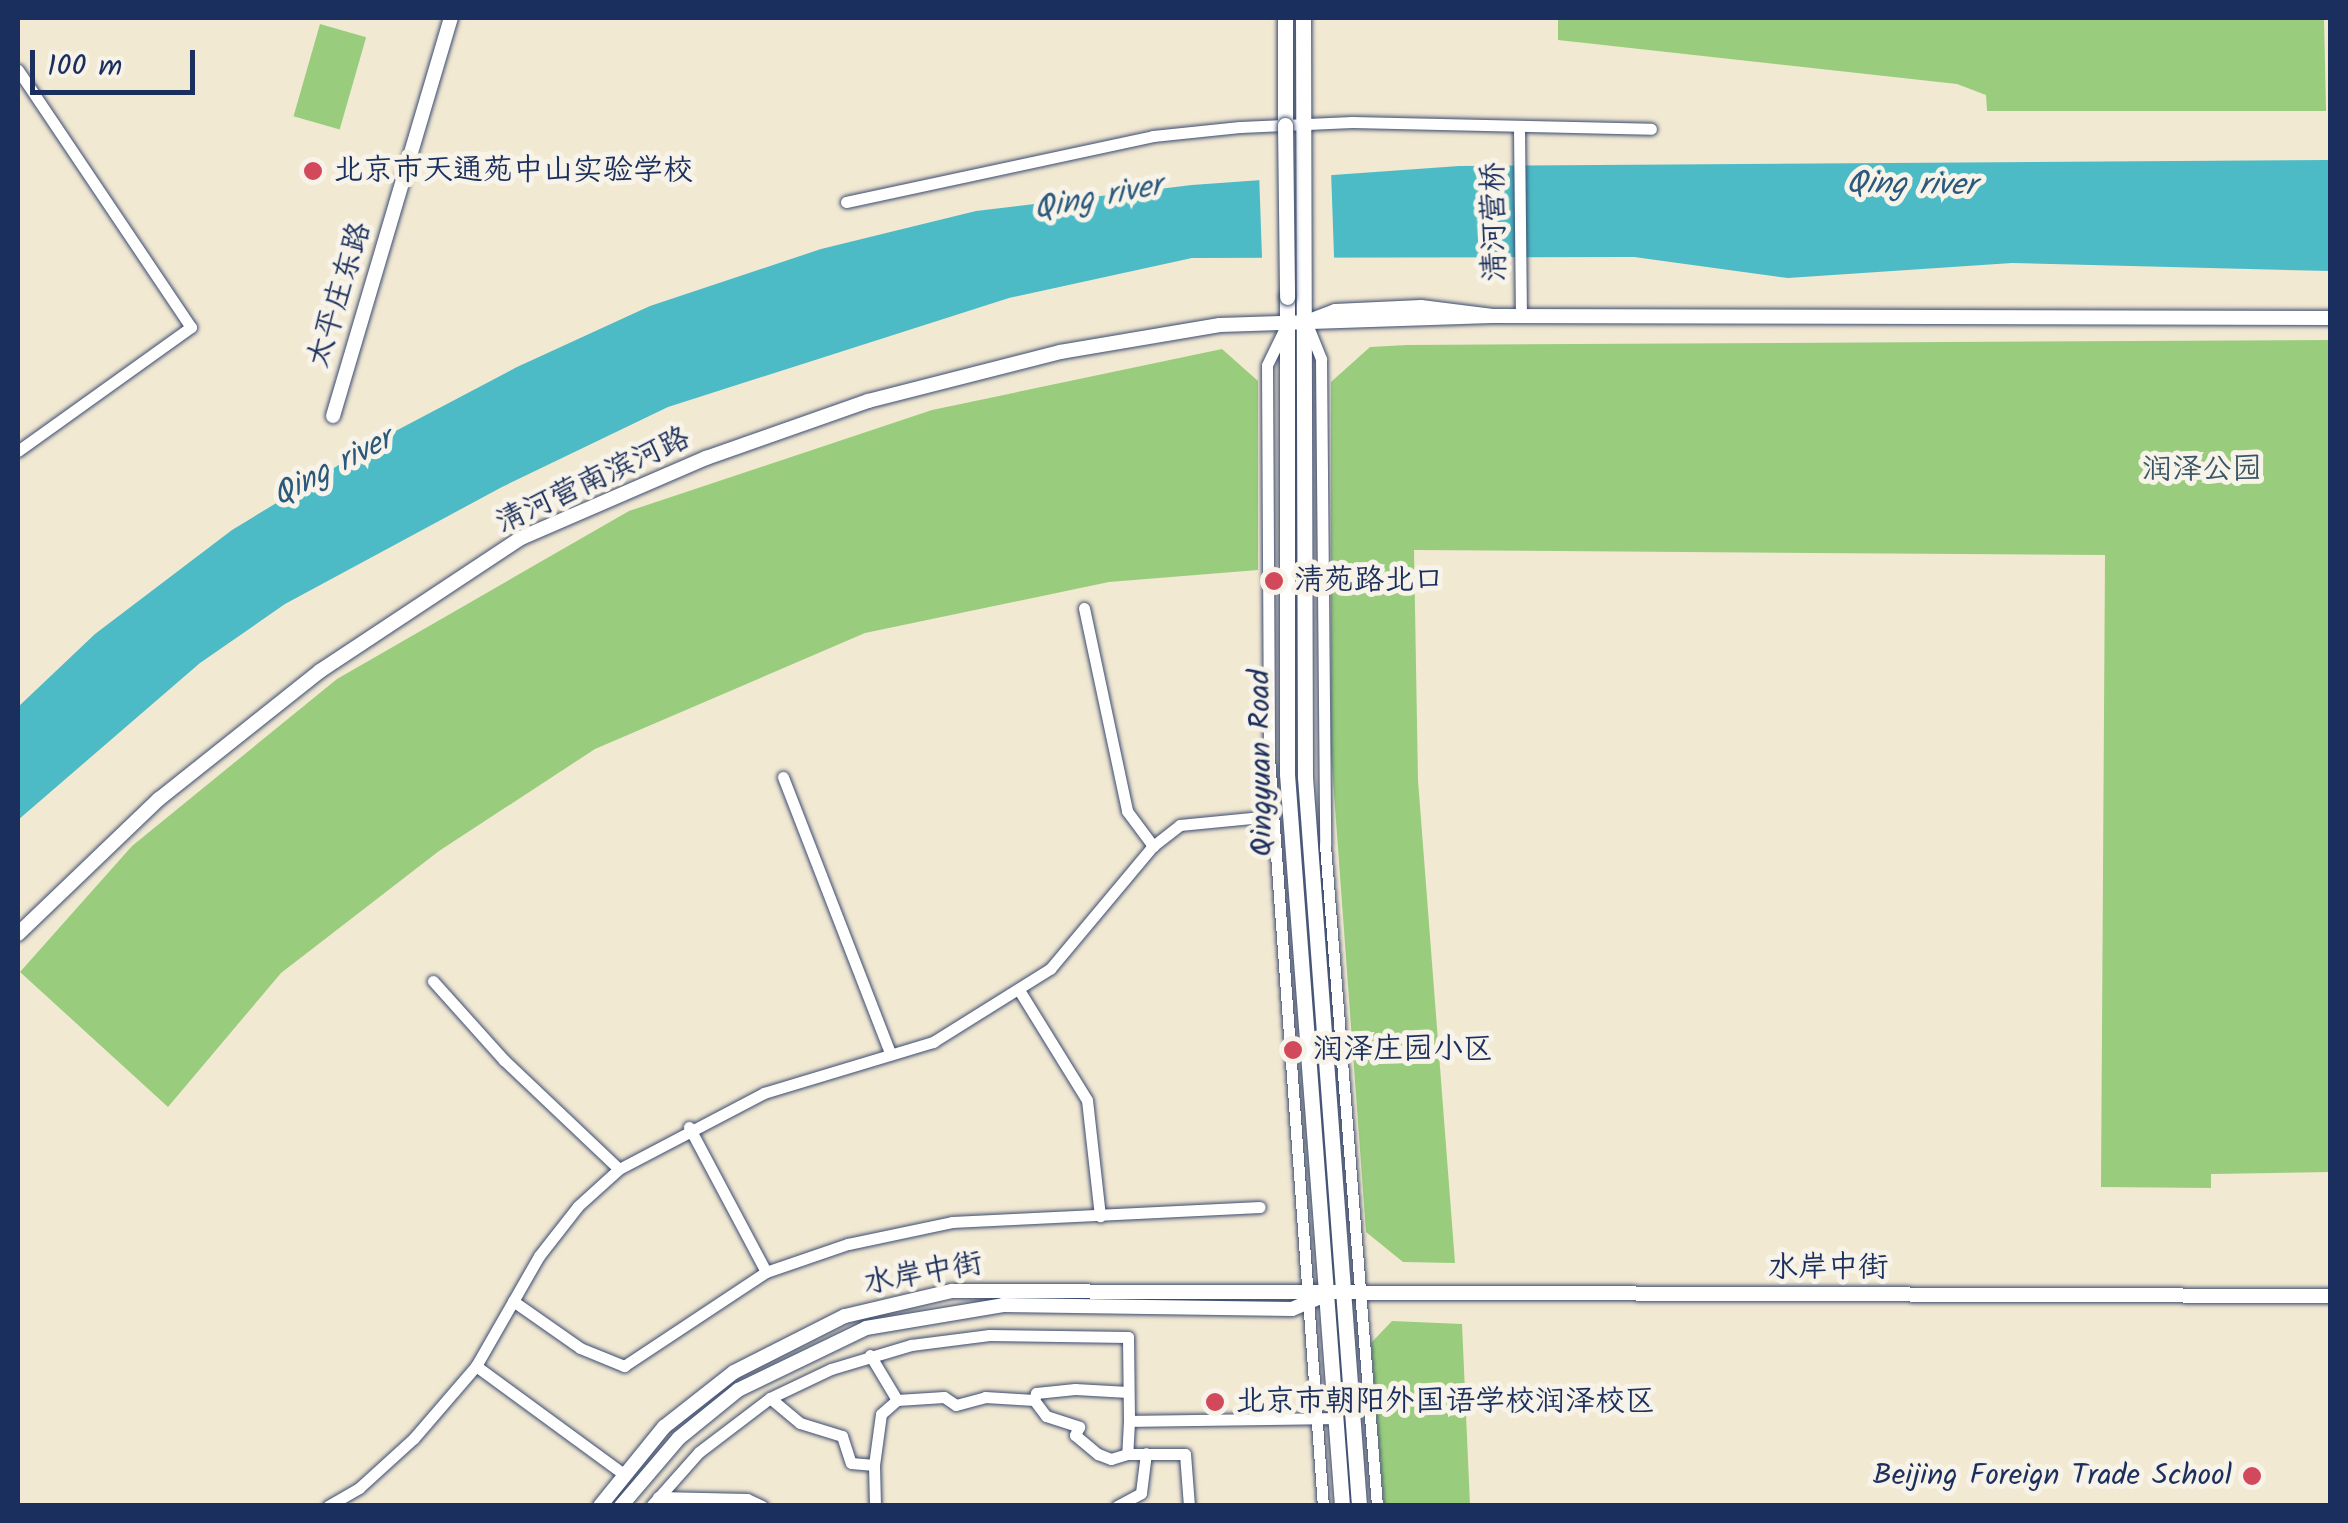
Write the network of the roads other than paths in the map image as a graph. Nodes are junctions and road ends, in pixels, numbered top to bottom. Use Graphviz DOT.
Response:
graph roads {
  1 [pos="451,18"];
  2 [pos="1285,18"];
  3 [pos="1302,18"];
  4 [pos="18,70"];
  5 [pos="1304,125"];
  6 [pos="1518,128"];
  7 [pos="1652,129"];
  8 [pos="846,202"];
  9 [pos="1521,316"];
  10 [pos="2330,318"];
  11 [pos="1306,322"];
  12 [pos="1288,323"];
  13 [pos="333,416"];
  14 [pos="18,450"];
  15 [pos="1084,608"];
  16 [pos="783,777"];
  17 [pos="1272,816"];
  18 [pos="1153,846"];
  19 [pos="18,934"];
  20 [pos="433,981"];
  21 [pos="1020,990"];
  22 [pos="889,1050"];
  23 [pos="689,1128"];
  24 [pos="619,1170"];
  25 [pos="1260,1208"];
  26 [pos="1100,1216"];
  27 [pos="766,1272"];
  28 [pos="1326,1295"];
  29 [pos="1352,1295"];
  30 [pos="2330,1296"];
  31 [pos="1307,1297"];
  32 [pos="514,1301"];
  33 [pos="870,1355"];
  34 [pos="476,1366"];
  35 [pos="1128,1392"];
  36 [pos="770,1398"];
  37 [pos="897,1400"];
  38 [pos="1034,1400"];
  39 [pos="1316,1418"];
  40 [pos="1334,1418"];
  41 [pos="1129,1421"];
  42 [pos="1146,1453"];
  43 [pos="1127,1454"];
  44 [pos="874,1464"];
  45 [pos="625,1475"];
  46 [pos="655,1501"];
  47 [pos="328,1506"];
  48 [pos="600,1506"];
  49 [pos="621,1506"];
  50 [pos="762,1506"];
  51 [pos="875,1506"];
  52 [pos="1117,1506"];
  53 [pos="1189,1506"];
  54 [pos="1323,1506"];
  55 [pos="1342,1506"];
  56 [pos="1359,1506"];
  57 [pos="1377,1506"];
  1 -- 13 [label="street, 太平庄东路"];
  2 -- 12 [label="main road, Qingyuan Road, bridge"];
  3 -- 5 [label="main road, Qingyuan Road"];
  4 -- 14 [label="street"];
  5 -- 6 [label="street"];
  5 -- 8 [label="street"];
  5 -- 11 [label="main road, Qingyuan Road"];
  6 -- 7 [label="street"];
  6 -- 9 [label="street, 清河营桥"];
  9 -- 10 [label="street"];
  9 -- 11 [label="street"];
  11 -- 12 [label="street, 清河营南滨河路"];
  11 -- 29 [label="main road, Qingyuan Road"];
  12 -- 17 [label="street"];
  12 -- 19 [label="street, 清河营南滨河路"];
  12 -- 28 [label="main road, Qingyuan Road"];
  15 -- 18 [label="street"];
  16 -- 22 [label="street"];
  17 -- 18 [label="street"];
  17 -- 31 [label="street"];
  18 -- 21 [label="street"];
  20 -- 24 [label="street"];
  21 -- 22 [label="street"];
  21 -- 26 [label="street"];
  22 -- 23 [label="street"];
  23 -- 24 [label="street"];
  23 -- 27 [label="street"];
  24 -- 32 [label="street"];
  25 -- 26 [label="street"];
  26 -- 27 [label="street"];
  27 -- 32 [label="street"];
  28 -- 29 [label="street, 水岸中街"];
  28 -- 31 [label="street, 水岸中街"];
  28 -- 40 [label="main road, Qingyuan Road"];
  29 -- 30 [label="street, 水岸中街"];
  29 -- 56 [label="main road, Qingyuan Road"];
  29 -- 57 [label="street"];
  31 -- 39 [label="street"];
  31 -- 45 [label="street, 水岸中街"];
  31 -- 49 [label="street, 水岸中街"];
  32 -- 34 [label="street"];
  33 -- 35 [label="street"];
  33 -- 36 [label="street"];
  33 -- 37 [label="street"];
  34 -- 45 [label="street"];
  34 -- 47 [label="street"];
  35 -- 38 [label="street"];
  35 -- 41 [label="street"];
  36 -- 44 [label="street"];
  36 -- 46 [label="street"];
  37 -- 38 [label="street"];
  37 -- 44 [label="street"];
  38 -- 43 [label="street"];
  39 -- 40 [label="street"];
  39 -- 41 [label="street"];
  39 -- 54 [label="street"];
  40 -- 55 [label="main road, Qingyuan Road"];
  41 -- 43 [label="street"];
  42 -- 43 [label="street"];
  42 -- 52 [label="street"];
  42 -- 53 [label="street"];
  44 -- 51 [label="street"];
  45 -- 48 [label="street, 水岸中街"];
  46 -- 50 [label="street"];
}
